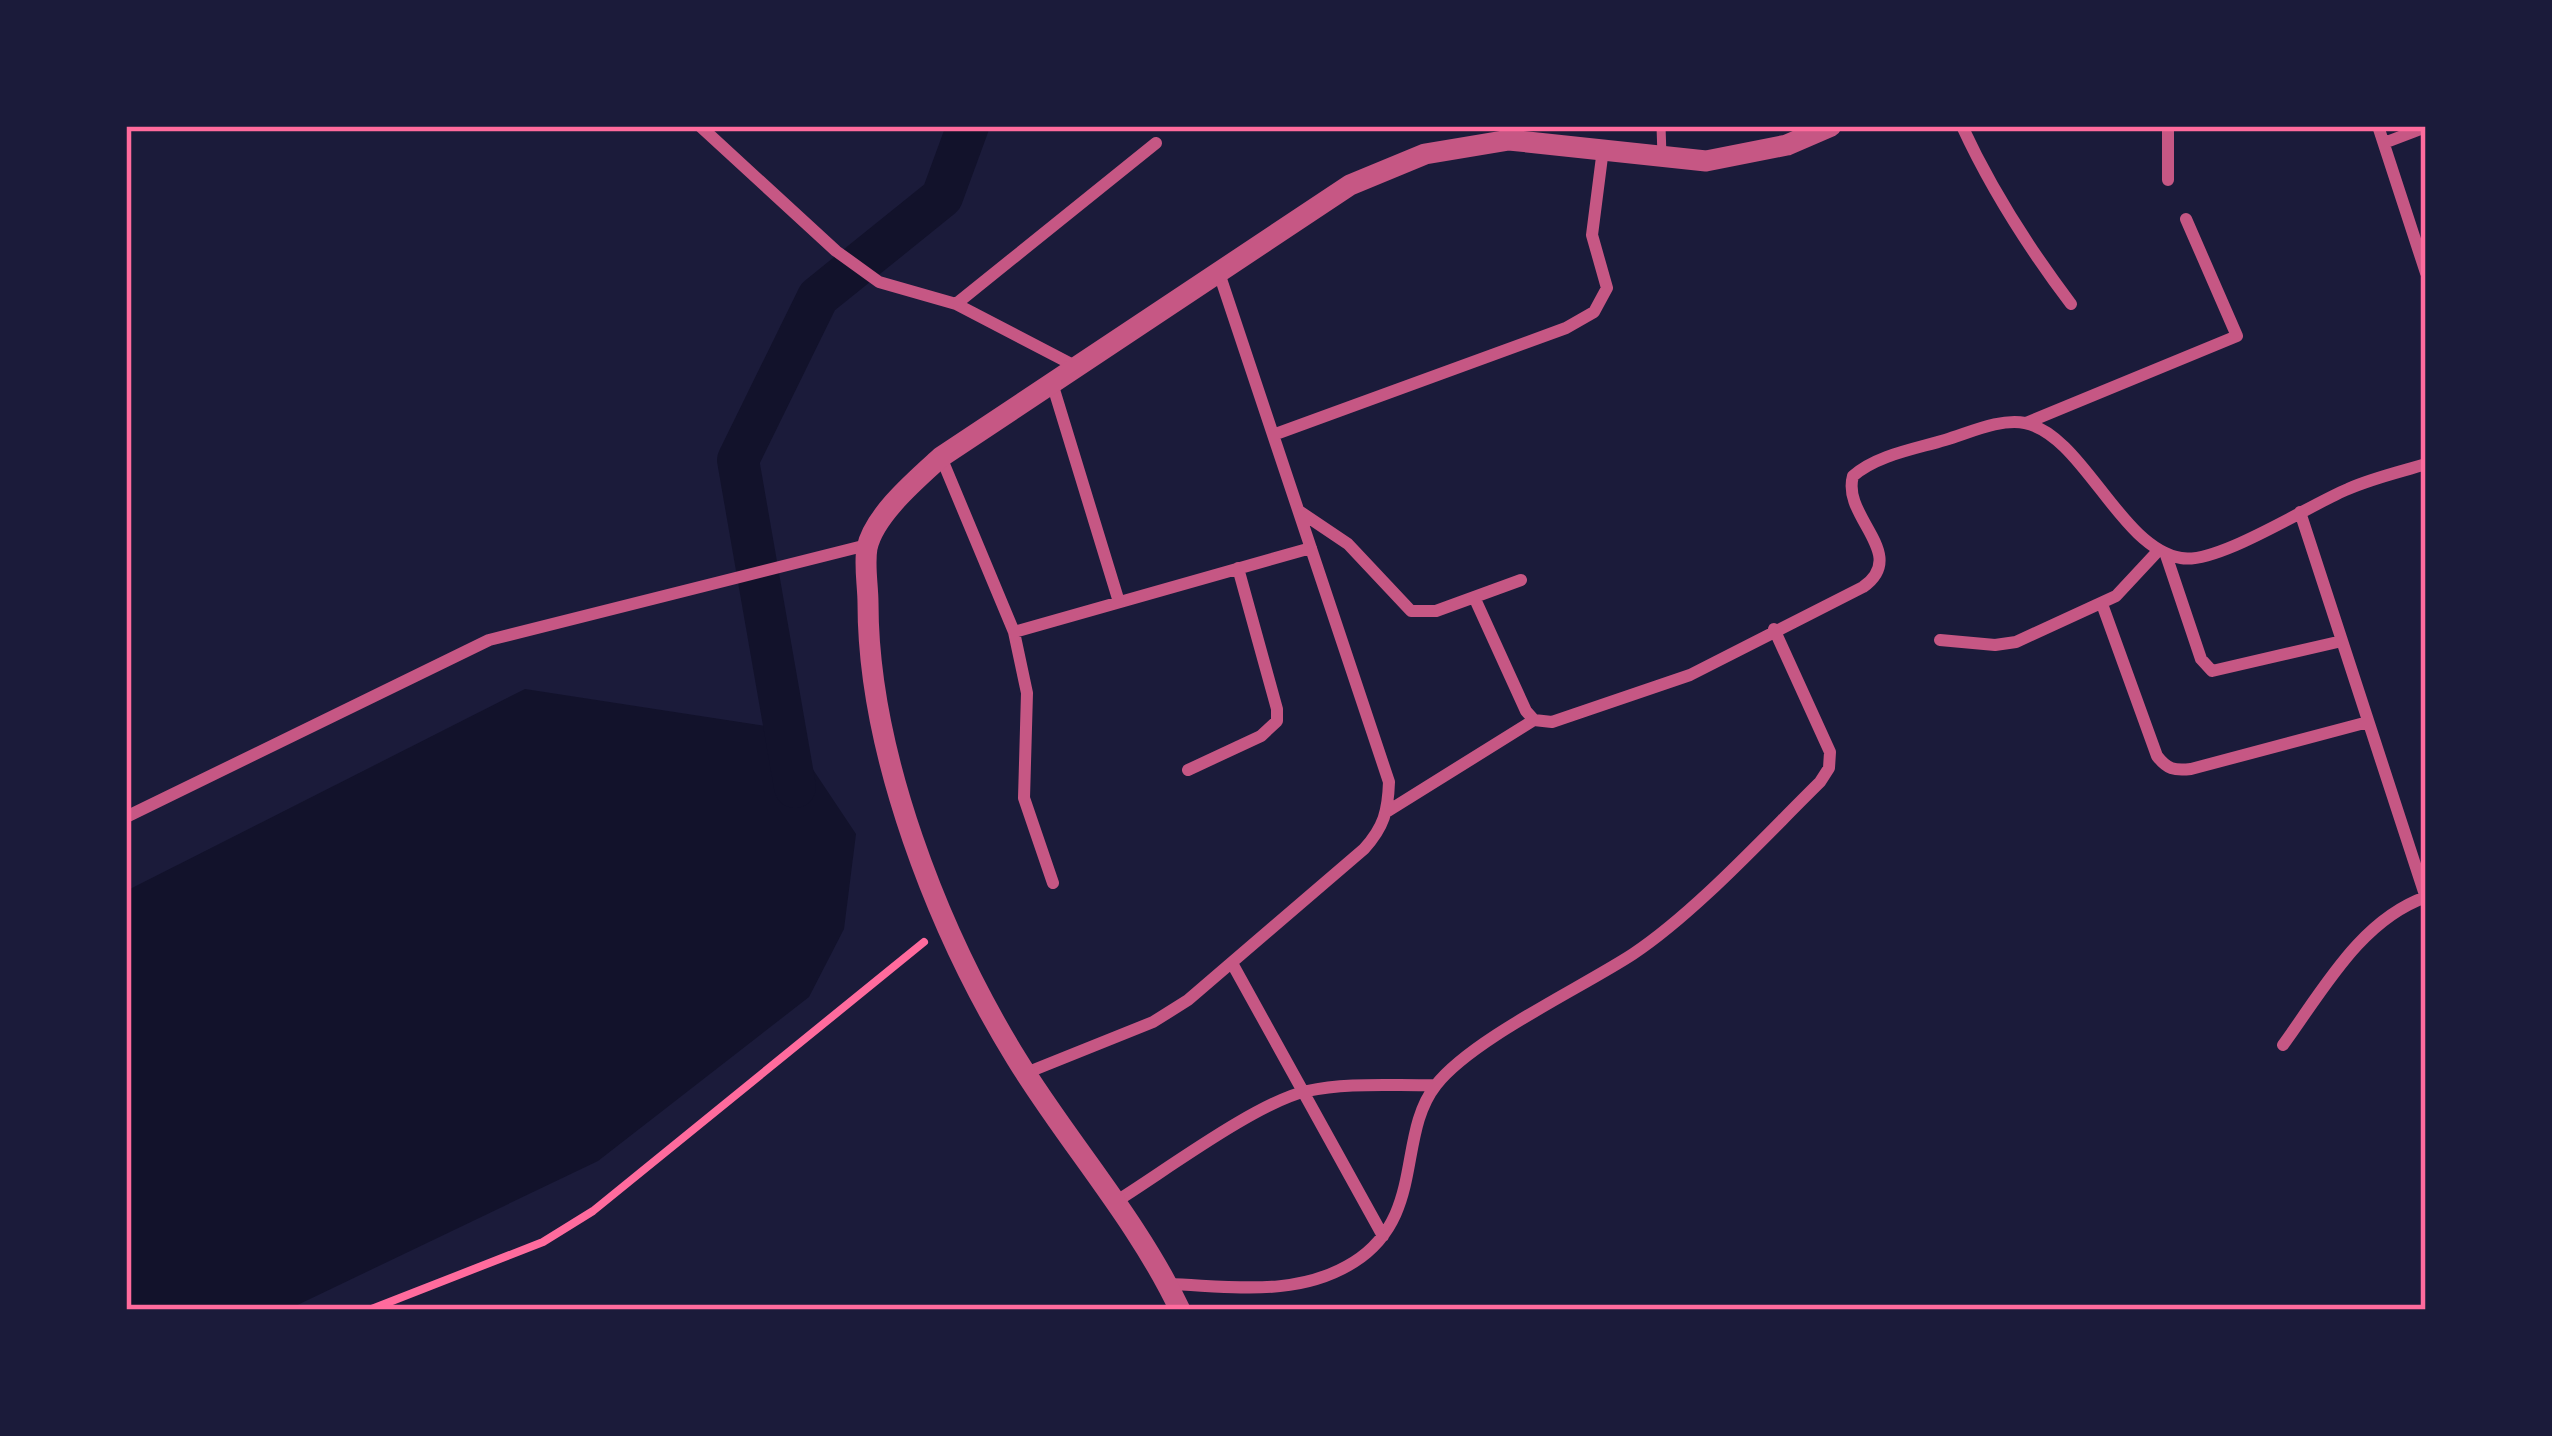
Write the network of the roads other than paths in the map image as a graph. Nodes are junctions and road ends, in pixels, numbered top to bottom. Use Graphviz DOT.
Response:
graph roads {
  1 [pos="700,126"];
  2 [pos="1661,126"];
  3 [pos="1831,126"];
  4 [pos="1962,126"];
  5 [pos="2168,126"];
  6 [pos="2378,126"];
  7 [pos="2426,128"];
  8 [pos="1156,143"];
  9 [pos="2384,143"];
  10 [pos="1603,149"];
  11 [pos="1662,156"];
  12 [pos="2168,180"];
  13 [pos="2186,219"];
  14 [pos="1219,273"];
  15 [pos="2426,273"];
  16 [pos="956,304"];
  17 [pos="2071,304"];
  18 [pos="1077,367"];
  19 [pos="1052,383"];
  20 [pos="2026,423"];
  21 [pos="1273,435"];
  22 [pos="941,457"];
  23 [pos="2426,464"];
  24 [pos="1298,510"];
  25 [pos="2300,512"];
  26 [pos="868,545"];
  27 [pos="1311,548"];
  28 [pos="2162,553"];
  29 [pos="1238,568"];
  30 [pos="1521,580"];
  31 [pos="1475,598"];
  32 [pos="1119,602"];
  33 [pos="2102,604"];
  34 [pos="1774,629"];
  35 [pos="1014,632"];
  36 [pos="1940,640"];
  37 [pos="2342,641"];
  38 [pos="1534,720"];
  39 [pos="2368,722"];
  40 [pos="1188,770"];
  41 [pos="1388,811"];
  42 [pos="126,817"];
  43 [pos="1053,883"];
  44 [pos="2426,897"];
  45 [pos="1233,964"];
  46 [pos="2283,1045"];
  47 [pos="1026,1073"];
  48 [pos="1436,1085"];
  49 [pos="1304,1091"];
  50 [pos="1115,1202"];
  51 [pos="1383,1236"];
  52 [pos="1168,1284"];
  53 [pos="1180,1310"];
  1 -- 16 [label="street"];
  2 -- 11 [label="lane"];
  3 -- 11 [label="street"];
  4 -- 17 [label="street"];
  5 -- 12 [label="street"];
  6 -- 9 [label="street"];
  7 -- 9 [label="street"];
  8 -- 16 [label="street"];
  9 -- 15 [label="street"];
  10 -- 11 [label="street"];
  10 -- 14 [label="street"];
  10 -- 21 [label="street"];
  13 -- 20 [label="street"];
  14 -- 18 [label="street"];
  14 -- 21 [label="street"];
  16 -- 18 [label="street"];
  18 -- 19 [label="street"];
  19 -- 22 [label="street"];
  19 -- 32 [label="street"];
  20 -- 28 [label="street"];
  20 -- 34 [label="street"];
  21 -- 24 [label="street"];
  22 -- 26 [label="street"];
  22 -- 35 [label="street"];
  23 -- 25 [label="street"];
  24 -- 27 [label="street"];
  24 -- 31 [label="street"];
  25 -- 28 [label="street"];
  25 -- 37 [label="street"];
  26 -- 42 [label="street"];
  26 -- 47 [label="street"];
  27 -- 29 [label="street"];
  27 -- 41 [label="street"];
  28 -- 33 [label="street"];
  28 -- 37 [label="street"];
  29 -- 32 [label="street"];
  29 -- 40 [label="street"];
  30 -- 31 [label="street"];
  31 -- 38 [label="street"];
  32 -- 35 [label="street"];
  33 -- 36 [label="street"];
  33 -- 39 [label="street"];
  34 -- 38 [label="street"];
  34 -- 48 [label="street"];
  35 -- 43 [label="street"];
  37 -- 39 [label="street"];
  38 -- 41 [label="street"];
  39 -- 44 [label="street"];
  41 -- 45 [label="street"];
  44 -- 46 [label="street"];
  45 -- 47 [label="street"];
  45 -- 49 [label="street"];
  47 -- 50 [label="street"];
  48 -- 49 [label="street"];
  48 -- 51 [label="street"];
  49 -- 50 [label="street"];
  49 -- 51 [label="street"];
  50 -- 52 [label="street"];
  51 -- 52 [label="street"];
  52 -- 53 [label="street"];
}
